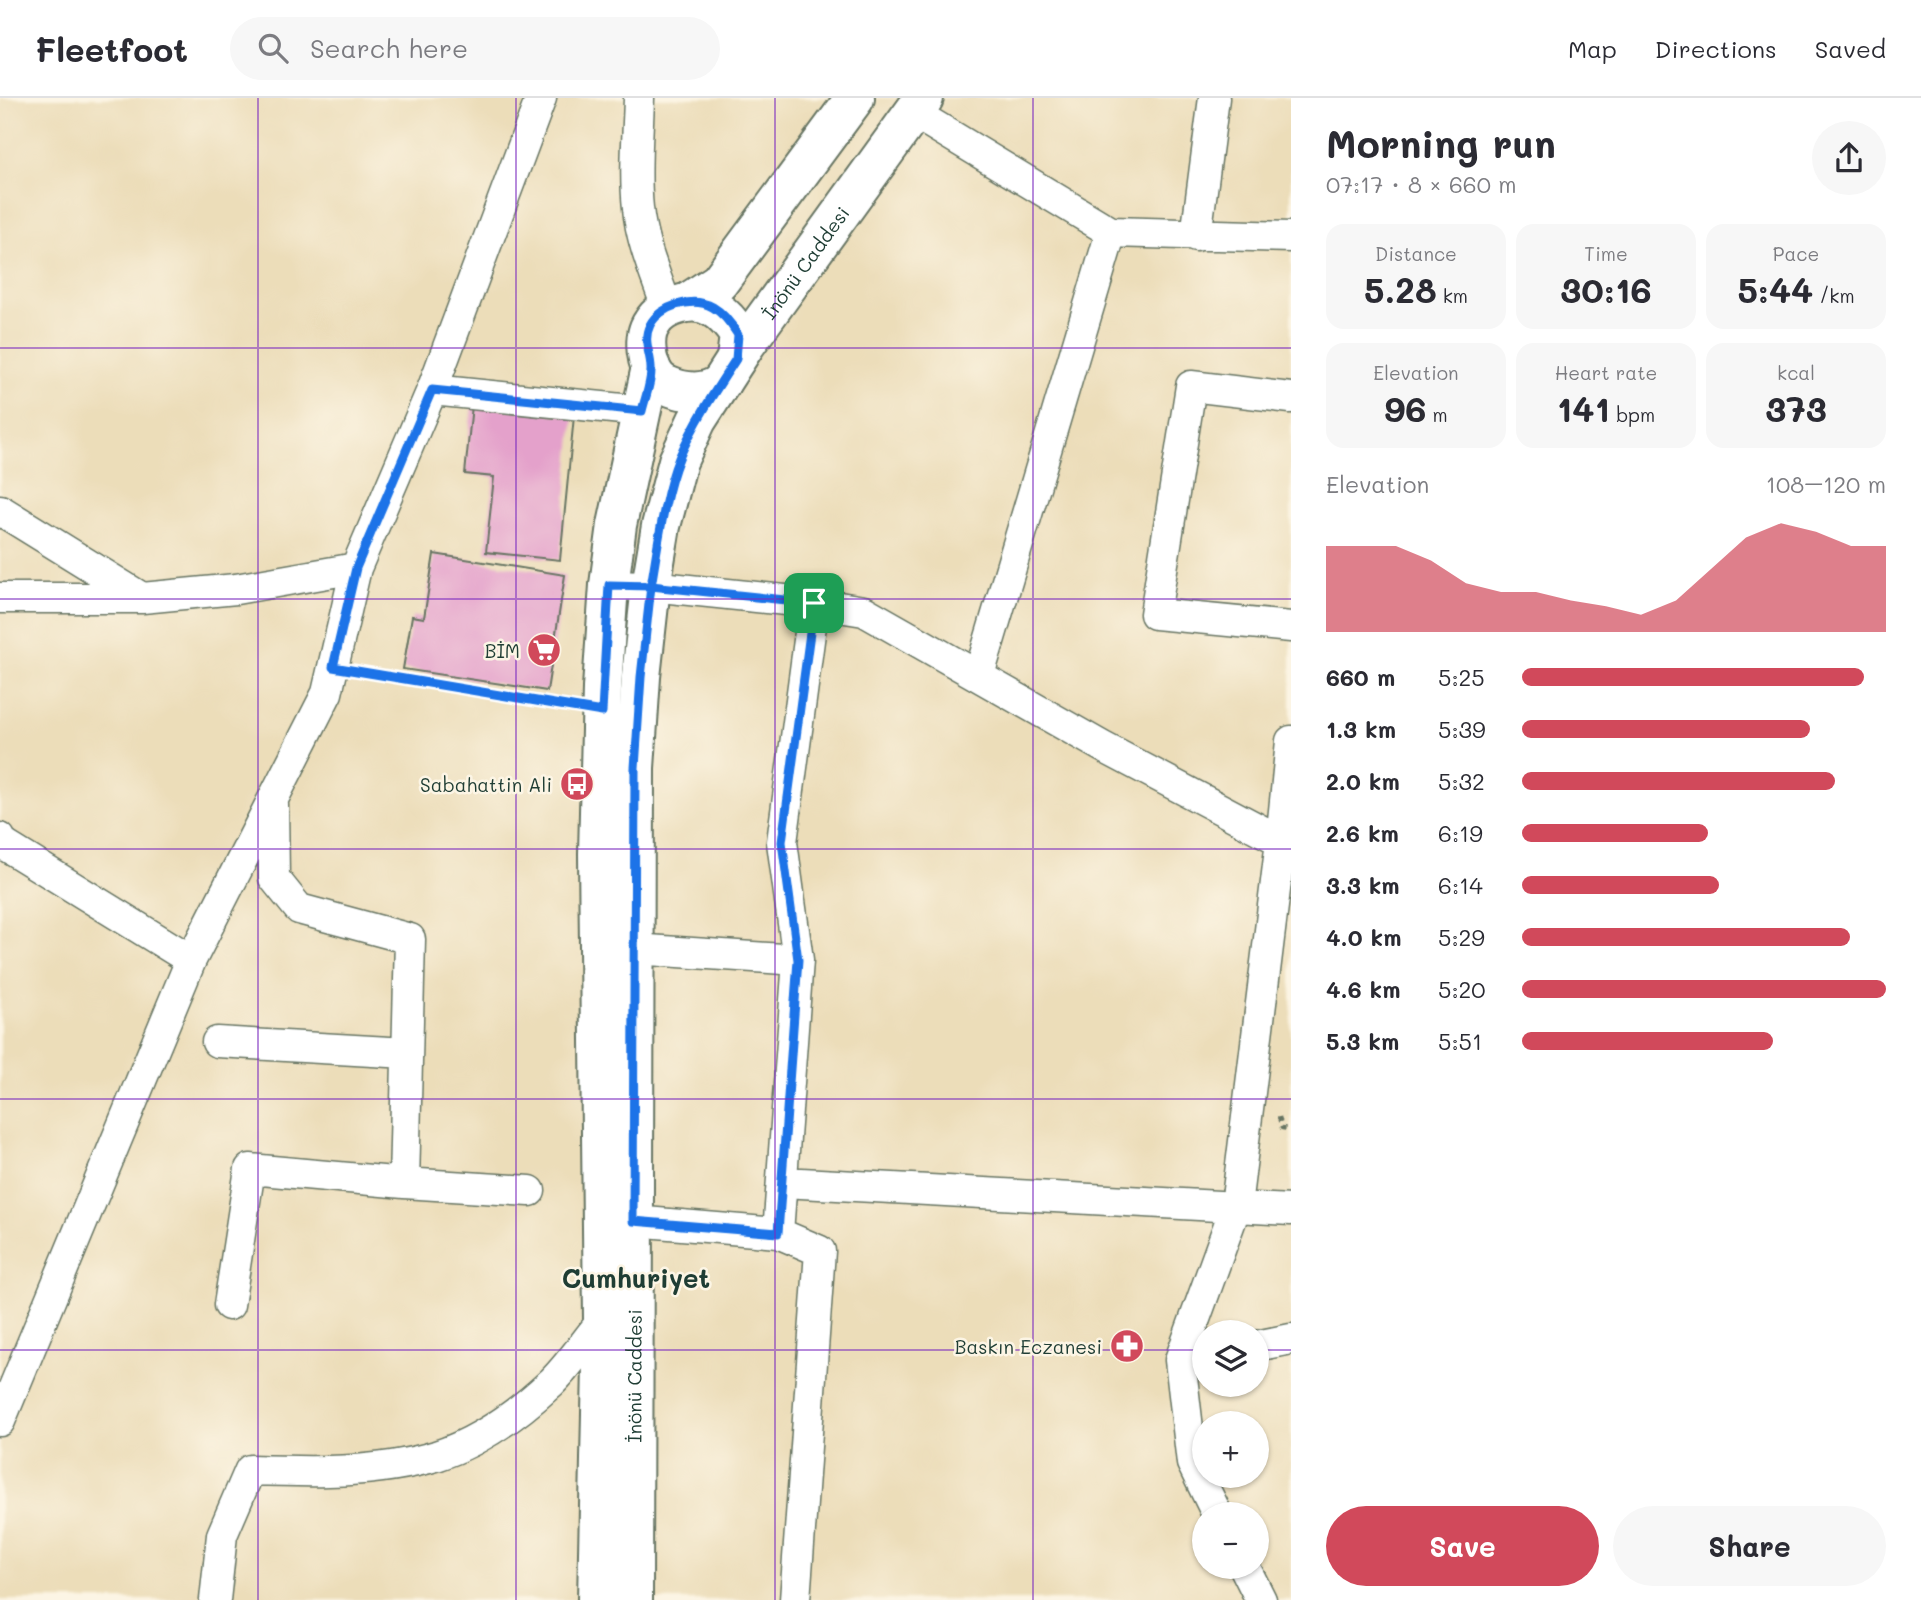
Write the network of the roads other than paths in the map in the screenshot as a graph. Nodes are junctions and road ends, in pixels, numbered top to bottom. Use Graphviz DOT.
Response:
graph roads {
  1 [pos="541,98"];
  2 [pos="639,98"];
  3 [pos="855,98"];
  4 [pos="1214,98"];
  5 [pos="919,106"];
  6 [pos="1111,232"];
  7 [pos="1196,236"];
  8 [pos="1291,237"];
  9 [pos="679,305"];
  10 [pos="651,368"];
  11 [pos="728,371"];
  12 [pos="432,390"];
  13 [pos="1291,398"];
  14 [pos="642,411"];
  15 [pos="0,510"];
  16 [pos="356,568"];
  17 [pos="609,585"];
  18 [pos="651,586"];
  19 [pos="0,598"];
  20 [pos="142,598"];
  21 [pos="814,603"];
  22 [pos="1291,627"];
  23 [pos="979,675"];
  24 [pos="1291,741"];
  25 [pos="273,799"];
  26 [pos="0,838"];
  27 [pos="1286,855"];
  28 [pos="633,949"];
  29 [pos="191,960"];
  30 [pos="798,960"];
  31 [pos="217,1042"];
  32 [pos="407,1053"];
  33 [pos="783,1182"];
  34 [pos="404,1183"];
  35 [pos="530,1191"];
  36 [pos="1236,1206"];
  37 [pos="1291,1210"];
  38 [pos="633,1221"];
  39 [pos="778,1233"];
  40 [pos="229,1305"];
  41 [pos="603,1320"];
  42 [pos="1203,1320"];
  43 [pos="1291,1339"];
  44 [pos="1269,1343"];
  45 [pos="1192,1397"];
  46 [pos="0,1421"];
  47 [pos="1211,1502"];
  48 [pos="1250,1579"];
  49 [pos="215,1600"];
  50 [pos="597,1600"];
  51 [pos="633,1600"];
  52 [pos="795,1600"];
  53 [pos="1261,1600"];
  1 -- 12 [label="street"];
  2 -- 9 [label="street"];
  3 -- 9 [label="main road"];
  4 -- 7 [label="street"];
  5 -- 6 [label="street"];
  5 -- 11 [label="main road, İnönü Caddesi"];
  6 -- 7 [label="street"];
  6 -- 23 [label="street"];
  7 -- 8 [label="street"];
  9 -- 10 [label="main road"];
  9 -- 11 [label="main road"];
  10 -- 11 [label="main road"];
  10 -- 14 [label="main road, İnönü Caddesi"];
  11 -- 18 [label="main road, İnönü Caddesi"];
  12 -- 14 [label="street"];
  12 -- 16 [label="street"];
  13 -- 22 [label="street"];
  14 -- 17 [label="main road, İnönü Caddesi"];
  15 -- 20 [label="street"];
  16 -- 20 [label="street"];
  16 -- 25 [label="street"];
  17 -- 18 [label="street"];
  17 -- 41 [label="main road, İnönü Caddesi"];
  18 -- 21 [label="street"];
  18 -- 28 [label="main road, İnönü Caddesi"];
  19 -- 20 [label="street"];
  21 -- 23 [label="street"];
  21 -- 30 [label="street"];
  23 -- 27 [label="street"];
  24 -- 27 [label="street"];
  25 -- 29 [label="street"];
  25 -- 32 [label="street"];
  26 -- 29 [label="street"];
  27 -- 36 [label="street"];
  28 -- 30 [label="street"];
  28 -- 38 [label="main road, İnönü Caddesi"];
  29 -- 46 [label="street"];
  30 -- 33 [label="street"];
  31 -- 32 [label="street"];
  32 -- 34 [label="street"];
  33 -- 36 [label="street"];
  33 -- 39 [label="street"];
  34 -- 35 [label="street"];
  34 -- 40 [label="street"];
  36 -- 37 [label="street"];
  36 -- 42 [label="street"];
  38 -- 39 [label="street"];
  38 -- 51 [label="main road, İnönü Caddesi"];
  39 -- 52 [label="street"];
  41 -- 49 [label="street"];
  41 -- 50 [label="main road, İnönü Caddesi"];
  43 -- 44 [label="street"];
  45 -- 47 [label="street"];
  48 -- 53 [label="street"];
}
